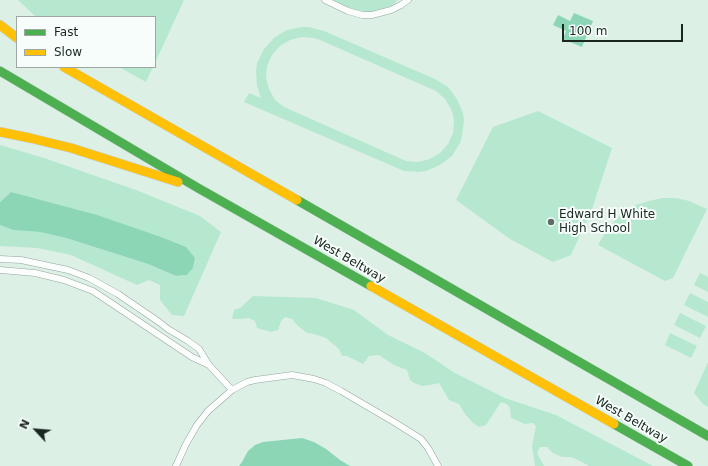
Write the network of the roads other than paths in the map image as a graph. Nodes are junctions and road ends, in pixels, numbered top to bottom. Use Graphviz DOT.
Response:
graph roads {
  1 [pos="325,0"];
  2 [pos="408,0"];
  3 [pos="0,25"];
  4 [pos="0,30"];
  5 [pos="16,38"];
  6 [pos="16,38"];
  7 [pos="66,68"];
  8 [pos="0,71"];
  9 [pos="0,132"];
  10 [pos="198,188"];
  11 [pos="0,259"];
  12 [pos="0,270"];
  13 [pos="209,365"];
  14 [pos="232,390"];
  15 [pos="708,436"];
  16 [pos="176,466"];
  17 [pos="438,466"];
  18 [pos="688,466"];
  1 -- 2 [label="street"];
  3 -- 5 [label="highway"];
  4 -- 6 [label="highway"];
  7 -- 15 [label="highway, West Beltway"];
  8 -- 10 [label="highway, West Beltway"];
  9 -- 10 [label="highway"];
  10 -- 18 [label="highway, West Beltway"];
  11 -- 13 [label="street"];
  12 -- 13 [label="street"];
  13 -- 14 [label="street"];
  14 -- 16 [label="street"];
  14 -- 17 [label="street"];
}
